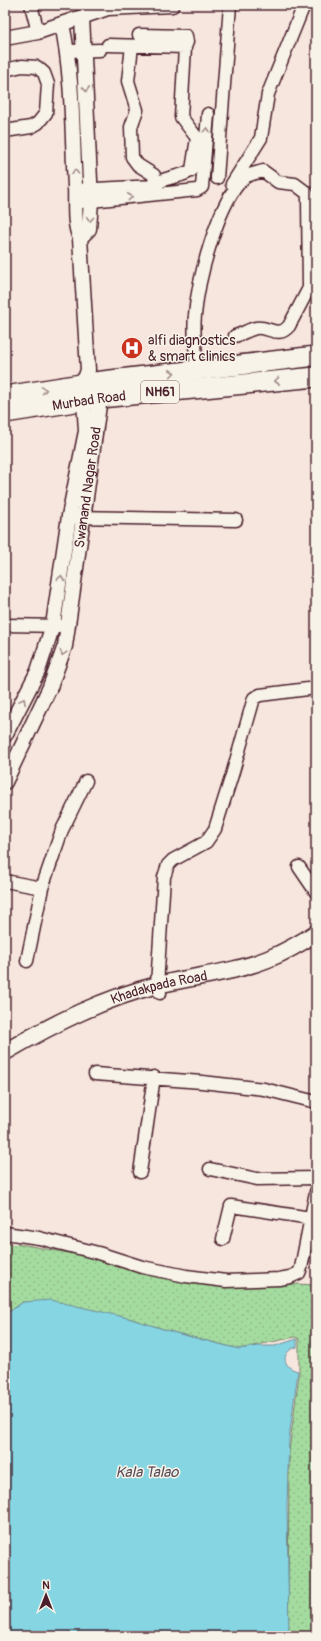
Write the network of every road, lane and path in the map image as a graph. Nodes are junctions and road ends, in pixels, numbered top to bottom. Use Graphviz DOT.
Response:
graph roads {
  1 [pos="31,5"];
  2 [pos="172,5"];
  3 [pos="230,5"];
  4 [pos="304,5"];
  5 [pos="82,17"];
  6 [pos="62,24"];
  7 [pos="38,32"];
  8 [pos="139,35"];
  9 [pos="5,38"];
  10 [pos="132,46"];
  11 [pos="185,47"];
  12 [pos="84,50"];
  13 [pos="68,51"];
  14 [pos="5,70"];
  15 [pos="208,114"];
  16 [pos="5,131"];
  17 [pos="217,178"];
  18 [pos="155,186"];
  19 [pos="76,196"];
  20 [pos="91,196"];
  21 [pos="220,203"];
  22 [pos="80,238"];
  23 [pos="235,336"];
  24 [pos="316,356"];
  25 [pos="197,370"];
  26 [pos="316,377"];
  27 [pos="90,387"];
  28 [pos="5,396"];
  29 [pos="5,413"];
  30 [pos="69,516"];
  31 [pos="84,518"];
  32 [pos="236,520"];
  33 [pos="70,558"];
  34 [pos="5,625"];
  35 [pos="53,625"];
  36 [pos="68,627"];
  37 [pos="38,671"];
  38 [pos="54,677"];
  39 [pos="316,688"];
  40 [pos="5,736"];
  41 [pos="86,781"];
  42 [pos="5,782"];
  43 [pos="300,867"];
  44 [pos="5,881"];
  45 [pos="42,888"];
  46 [pos="316,892"];
  47 [pos="316,933"];
  48 [pos="316,945"];
  49 [pos="28,961"];
  50 [pos="201,979"];
  51 [pos="159,989"];
  52 [pos="117,1001"];
  53 [pos="5,1052"];
  54 [pos="5,1062"];
  55 [pos="95,1074"];
  56 [pos="154,1077"];
  57 [pos="316,1102"];
  58 [pos="210,1169"];
  59 [pos="140,1172"];
  60 [pos="316,1178"];
  61 [pos="316,1192"];
  62 [pos="311,1218"];
  63 [pos="5,1233"];
  64 [pos="223,1239"];
  1 -- 7 [label="street"];
  2 -- 5 [label="street"];
  3 -- 17 [label="street"];
  4 -- 21 [label="street"];
  5 -- 6 [label="street"];
  5 -- 12 [label="street"];
  6 -- 7 [label="street"];
  6 -- 13 [label="street"];
  7 -- 9 [label="street"];
  8 -- 11 [label="street"];
  10 -- 11 [label="street"];
  10 -- 12 [label="street"];
  10 -- 18 [label="street"];
  11 -- 18 [label="street"];
  12 -- 13 [label="street"];
  12 -- 20 [label="street, one-way"];
  19 -- 13 [label="street, one-way"];
  14 -- 16 [label="street"];
  20 -- 15 [label="street, one-way"];
  18 -- 20 [label="street"];
  19 -- 20 [label="street"];
  19 -- 22 [label="street"];
  20 -- 22 [label="street, one-way"];
  22 -- 27 [label="street"];
  23 -- 25 [label="street"];
  24 -- 25 [label="highway, NH61"];
  27 -- 25 [label="highway, NH61, one-way"];
  26 -- 27 [label="highway, Murbad Road / NH61, one-way"];
  28 -- 27 [label="highway, NH61, one-way"];
  27 -- 29 [label="highway, Murbad Road / NH61"];
  27 -- 30 [label="street, Swanand Nagar Road"];
  27 -- 31 [label="street, Swanand Nagar Road"];
  30 -- 31 [label="street"];
  30 -- 33 [label="street, Swanand Nagar Road"];
  31 -- 32 [label="street"];
  31 -- 33 [label="street, Swanand Nagar Road"];
  35 -- 33 [label="street, Swanand Nagar Road, one-way"];
  33 -- 36 [label="street, Swanand Nagar Road"];
  34 -- 35 [label="street"];
  35 -- 36 [label="street"];
  35 -- 37 [label="street, Swanand Nagar Road"];
  36 -- 38 [label="street, Swanand Nagar Road, one-way"];
  37 -- 38 [label="street"];
  40 -- 37 [label="street, Swanand Nagar Road, one-way"];
  38 -- 42 [label="street, Swanand Nagar Road"];
  39 -- 51 [label="street"];
  41 -- 45 [label="street"];
  43 -- 46 [label="street"];
  44 -- 45 [label="street"];
  45 -- 49 [label="street"];
  47 -- 50 [label="main road, Khadakpada Road"];
  48 -- 50 [label="main road, Khadakpada Road"];
  50 -- 51 [label="main road, Khadakpada Road"];
  51 -- 52 [label="main road, Khadakpada Road"];
  52 -- 53 [label="main road, Khadakpada Road"];
  52 -- 54 [label="main road, Khadakpada Road"];
  55 -- 56 [label="street"];
  56 -- 57 [label="street"];
  56 -- 59 [label="street"];
  58 -- 60 [label="street"];
  61 -- 62 [label="street"];
  62 -- 63 [label="street"];
  62 -- 64 [label="street"];
}
